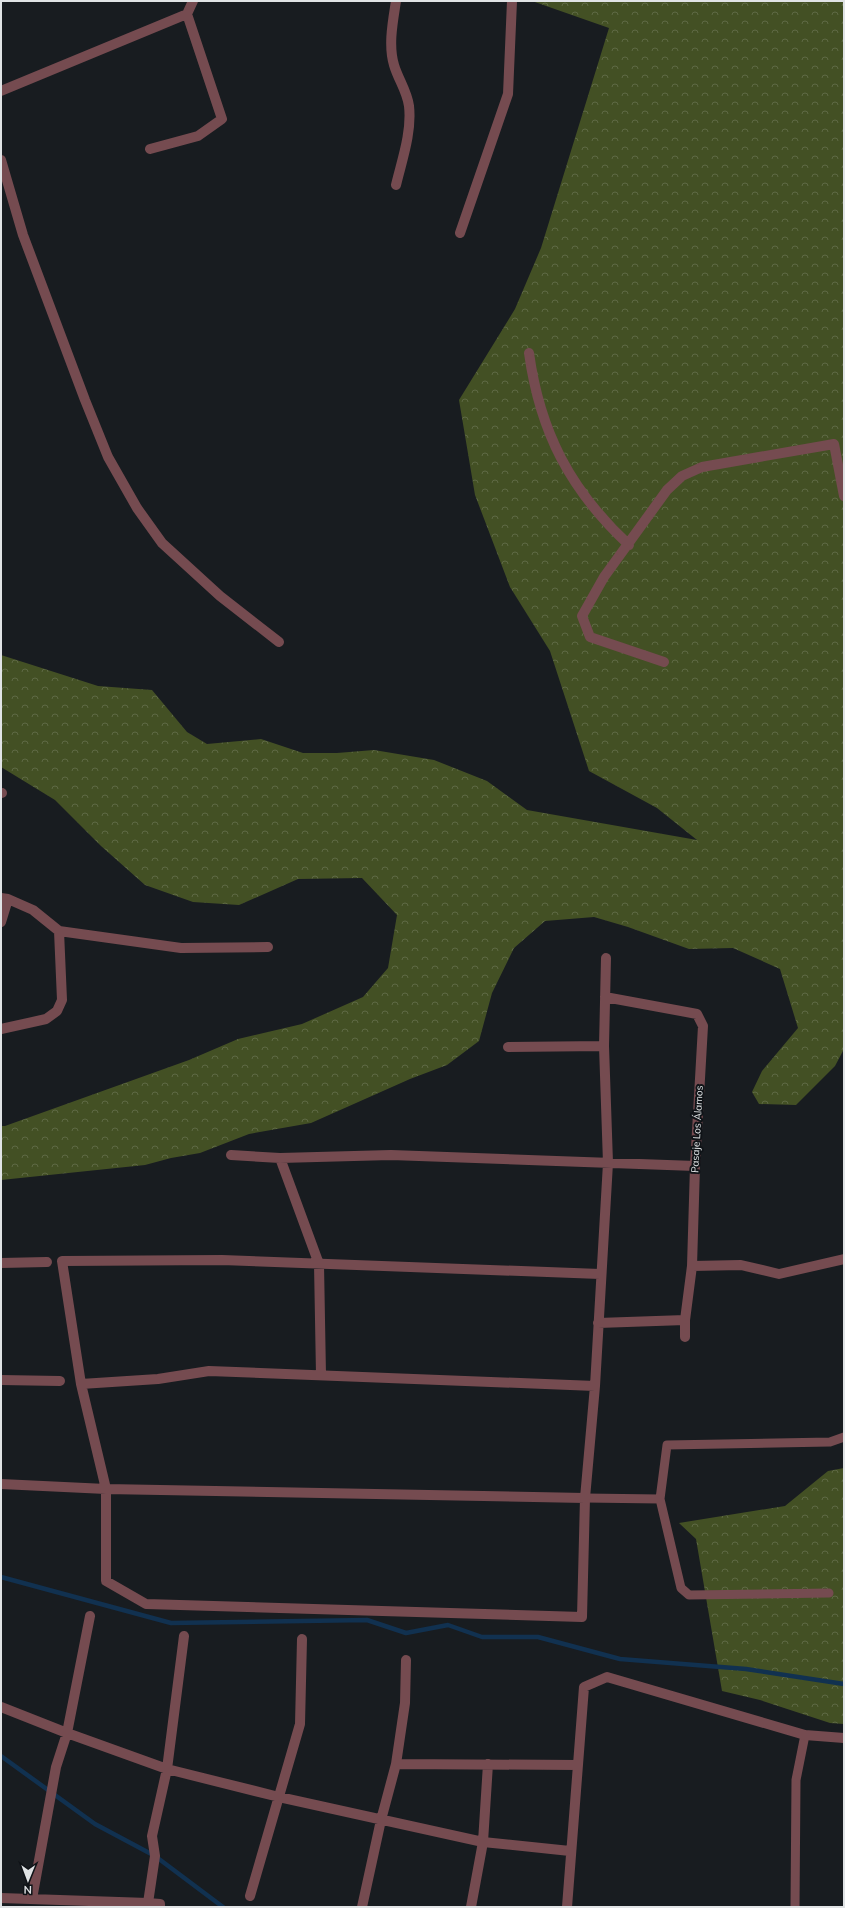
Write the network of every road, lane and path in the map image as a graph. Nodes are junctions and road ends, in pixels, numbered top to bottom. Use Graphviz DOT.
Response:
graph roads {
  1 [pos="194,1"];
  2 [pos="396,1"];
  3 [pos="512,1"];
  4 [pos="187,14"];
  5 [pos="1,91"];
  6 [pos="150,149"];
  7 [pos="1,160"];
  8 [pos="396,185"];
  9 [pos="460,233"];
  10 [pos="529,353"];
  11 [pos="844,496"];
  12 [pos="629,545"];
  13 [pos="279,642"];
  14 [pos="664,662"];
  15 [pos="5,898"];
  16 [pos="1,922"];
  17 [pos="60,932"];
  18 [pos="268,947"];
  19 [pos="606,958"];
  20 [pos="605,997"];
  21 [pos="1,1029"];
  22 [pos="604,1046"];
  23 [pos="508,1047"];
  24 [pos="232,1155"];
  25 [pos="280,1158"];
  26 [pos="608,1163"];
  27 [pos="695,1166"];
  28 [pos="844,1259"];
  29 [pos="47,1262"];
  30 [pos="1,1263"];
  31 [pos="319,1264"];
  32 [pos="692,1266"];
  33 [pos="600,1274"];
  34 [pos="685,1320"];
  35 [pos="598,1323"];
  36 [pos="685,1337"];
  37 [pos="321,1375"];
  38 [pos="1,1380"];
  39 [pos="60,1381"];
  40 [pos="81,1384"];
  41 [pos="595,1386"];
  42 [pos="844,1437"];
  43 [pos="1,1484"];
  44 [pos="106,1489"];
  45 [pos="585,1498"];
  46 [pos="660,1499"];
  47 [pos="829,1593"];
  48 [pos="90,1616"];
  49 [pos="184,1636"];
  50 [pos="302,1639"];
  51 [pos="406,1660"];
  52 [pos="1,1707"];
  53 [pos="67,1733"];
  54 [pos="805,1735"];
  55 [pos="844,1738"];
  56 [pos="396,1764"];
  57 [pos="488,1764"];
  58 [pos="578,1765"];
  59 [pos="167,1770"];
  60 [pos="279,1797"];
  61 [pos="381,1820"];
  62 [pos="483,1842"];
  63 [pos="570,1851"];
  64 [pos="250,1896"];
  65 [pos="1,1898"];
  66 [pos="32,1899"];
  67 [pos="148,1903"];
  68 [pos="83,1904"];
  69 [pos="160,1907"];
  70 [pos="362,1907"];
  71 [pos="471,1907"];
  72 [pos="567,1907"];
  73 [pos="795,1907"];
  1 -- 4 [label="street"];
  2 -- 8 [label="street"];
  3 -- 9 [label="street"];
  4 -- 5 [label="street"];
  4 -- 6 [label="street"];
  7 -- 13 [label="street"];
  10 -- 12 [label="street"];
  11 -- 12 [label="street"];
  12 -- 14 [label="street"];
  15 -- 16 [label="street"];
  15 -- 17 [label="street"];
  17 -- 18 [label="street"];
  17 -- 21 [label="street"];
  19 -- 20 [label="street"];
  20 -- 22 [label="street"];
  20 -- 27 [label="street, Pasaje Los Álamos"];
  22 -- 23 [label="street"];
  22 -- 26 [label="street"];
  24 -- 25 [label="street"];
  25 -- 26 [label="street"];
  25 -- 31 [label="street"];
  26 -- 27 [label="street"];
  26 -- 33 [label="street"];
  27 -- 32 [label="street, Pasaje Los Álamos"];
  28 -- 32 [label="street"];
  29 -- 30 [label="street"];
  31 -- 33 [label="street"];
  31 -- 37 [label="street"];
  31 -- 40 [label="street"];
  32 -- 34 [label="street, Pasaje Los Álamos"];
  33 -- 35 [label="street"];
  34 -- 35 [label="street"];
  34 -- 36 [label="street, Pasaje Los Álamos"];
  35 -- 41 [label="street"];
  37 -- 40 [label="street"];
  37 -- 41 [label="street"];
  38 -- 39 [label="street"];
  40 -- 44 [label="street"];
  41 -- 45 [label="street"];
  42 -- 46 [label="lane"];
  43 -- 44 [label="street"];
  44 -- 45 [label="street"];
  44 -- 45 [label="street"];
  45 -- 46 [label="lane"];
  46 -- 47 [label="lane"];
  48 -- 53 [label="street"];
  49 -- 59 [label="street"];
  50 -- 60 [label="street"];
  51 -- 56 [label="street"];
  52 -- 53 [label="street"];
  53 -- 59 [label="street"];
  53 -- 66 [label="street"];
  54 -- 55 [label="street"];
  54 -- 58 [label="street"];
  54 -- 73 [label="lane"];
  56 -- 57 [label="street"];
  56 -- 61 [label="street"];
  57 -- 58 [label="street"];
  57 -- 62 [label="street"];
  58 -- 63 [label="street"];
  59 -- 60 [label="street"];
  59 -- 67 [label="street"];
  60 -- 61 [label="street"];
  60 -- 64 [label="street"];
  61 -- 62 [label="street"];
  61 -- 70 [label="street"];
  62 -- 63 [label="street"];
  62 -- 71 [label="street"];
  63 -- 72 [label="street"];
  65 -- 66 [label="street"];
  66 -- 68 [label="street"];
  67 -- 68 [label="street"];
  67 -- 69 [label="street"];
}
